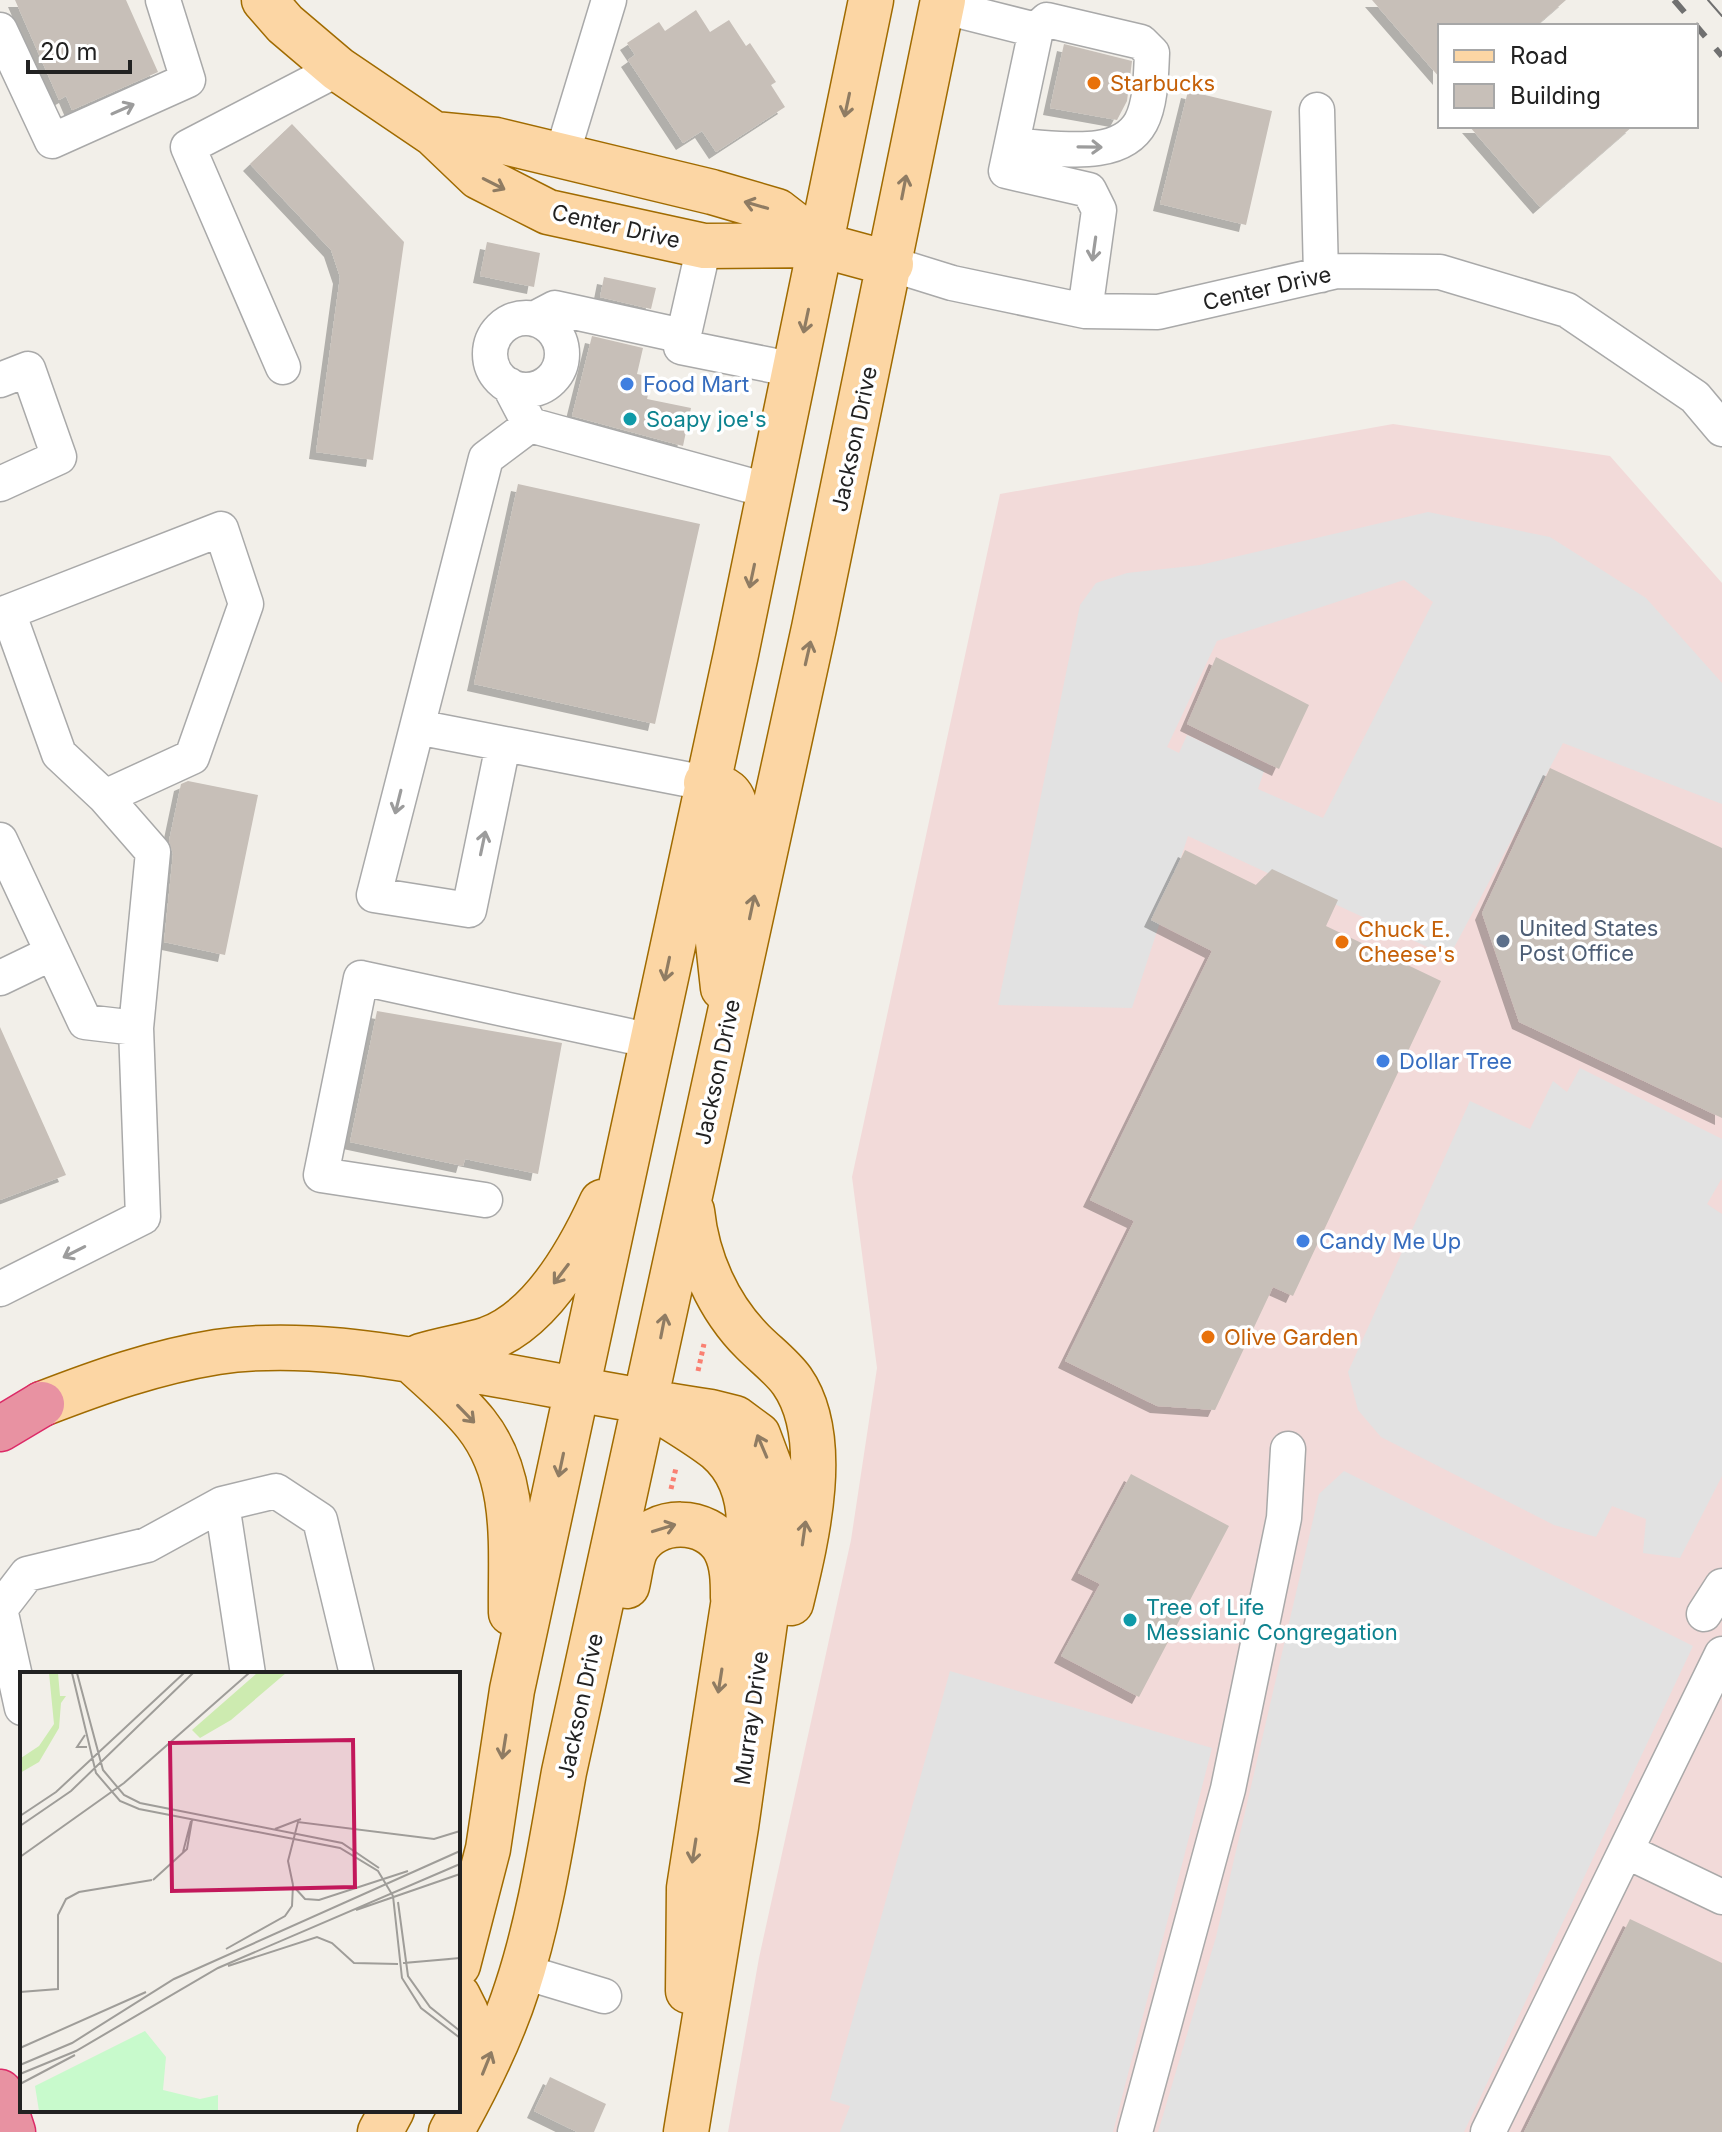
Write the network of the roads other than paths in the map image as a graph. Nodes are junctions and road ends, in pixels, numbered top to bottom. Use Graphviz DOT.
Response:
graph roads {
  1 [pos="143,0"];
  2 [pos="264,0"];
  3 [pos="609,0"];
  4 [pos="861,2"];
  5 [pos="942,3"];
  6 [pos="168,16"];
  7 [pos="0,30"];
  8 [pos="1036,30"];
  9 [pos="338,69"];
  10 [pos="1317,110"];
  11 [pos="434,134"];
  12 [pos="1012,146"];
  13 [pos="561,158"];
  14 [pos="821,245"];
  15 [pos="704,246"];
  16 [pos="891,264"];
  17 [pos="1321,275"];
  18 [pos="1085,311"];
  19 [pos="534,319"];
  20 [pos="683,336"];
  21 [pos="283,367"];
  22 [pos="795,370"];
  23 [pos="0,380"];
  24 [pos="509,385"];
  25 [pos="530,425"];
  26 [pos="1722,429"];
  27 [pos="0,484"];
  28 [pos="770,491"];
  29 [pos="4,614"];
  30 [pos="417,727"];
  31 [pos="503,745"];
  32 [pos="706,783"];
  33 [pos="105,797"];
  34 [pos="0,840"];
  35 [pos="52,953"];
  36 [pos="0,978"];
  37 [pos="728,1023"];
  38 [pos="136,1028"];
  39 [pos="652,1041"];
  40 [pos="634,1130"];
  41 [pos="690,1195"];
  42 [pos="485,1200"];
  43 [pos="0,1289"];
  44 [pos="410,1359"];
  45 [pos="578,1389"];
  46 [pos="648,1402"];
  47 [pos="21,1407"];
  48 [pos="0,1429"];
  49 [pos="1288,1449"];
  50 [pos="222,1504"];
  51 [pos="733,1605"];
  52 [pos="1722,1654"];
  53 [pos="248,1672"];
  54 [pos="357,1672"];
  55 [pos="512,1690"];
  56 [pos="20,1699"];
  57 [pos="564,1772"];
  58 [pos="736,1827"];
  59 [pos="1626,1851"];
  60 [pos="1722,1897"];
  61 [pos="460,1957"];
  62 [pos="521,1971"];
  63 [pos="604,1996"];
  64 [pos="460,2000"];
  65 [pos="460,2038"];
  66 [pos="0,2092"];
  67 [pos="391,2112"];
  68 [pos="427,2112"];
  69 [pos="687,2125"];
  70 [pos="13,2132"];
  71 [pos="380,2132"];
  72 [pos="418,2132"];
  73 [pos="451,2132"];
  74 [pos="1135,2132"];
  75 [pos="1488,2132"];
  1 -- 6 [label="street"];
  2 -- 9 [label="main road, Center Drive"];
  3 -- 13 [label="street"];
  4 -- 14 [label="main road, one-way"];
  5 -- 8 [label="street"];
  16 -- 5 [label="main road, Jackson Drive, one-way"];
  7 -- 6 [label="street, one-way"];
  8 -- 12 [label="street"];
  12 -- 8 [label="street, one-way"];
  9 -- 11 [label="main road, Center Drive"];
  9 -- 21 [label="street"];
  10 -- 17 [label="street"];
  11 -- 13 [label="main road, Center Drive"];
  11 -- 15 [label="main road, Center Drive, one-way"];
  12 -- 18 [label="street, one-way"];
  14 -- 13 [label="main road, Center Drive, one-way"];
  14 -- 15 [label="main road, Center Drive"];
  14 -- 16 [label="main road, Center Drive"];
  14 -- 22 [label="main road, one-way"];
  15 -- 20 [label="street"];
  16 -- 18 [label="street, Center Drive"];
  37 -- 16 [label="main road, Jackson Drive, one-way"];
  17 -- 18 [label="street, Center Drive"];
  17 -- 26 [label="street, Center Drive"];
  19 -- 20 [label="street"];
  19 -- 24 [label="street"];
  19 -- 24 [label="street"];
  20 -- 22 [label="street"];
  22 -- 28 [label="main road"];
  23 -- 27 [label="street"];
  24 -- 25 [label="street"];
  25 -- 28 [label="street"];
  25 -- 30 [label="street"];
  28 -- 32 [label="main road, one-way"];
  29 -- 33 [label="street"];
  29 -- 33 [label="street"];
  30 -- 31 [label="street"];
  30 -- 31 [label="street, one-way"];
  31 -- 32 [label="street"];
  32 -- 37 [label="main road"];
  32 -- 39 [label="main road, one-way"];
  33 -- 38 [label="street"];
  34 -- 35 [label="street"];
  35 -- 36 [label="street"];
  35 -- 38 [label="street"];
  37 -- 41 [label="main road, Jackson Drive"];
  38 -- 43 [label="street, one-way"];
  39 -- 40 [label="main road"];
  39 -- 42 [label="street"];
  40 -- 44 [label="main road, one-way"];
  40 -- 45 [label="main road"];
  46 -- 41 [label="main road, Jackson Drive, one-way"];
  58 -- 41 [label="main road, one-way"];
  44 -- 45 [label="main road, Murray Drive"];
  44 -- 47 [label="main road, Murray Drive"];
  44 -- 55 [label="main road, one-way"];
  45 -- 46 [label="main road, Murray Drive"];
  45 -- 55 [label="main road, one-way"];
  46 -- 51 [label="main road, Murray Drive"];
  46 -- 57 [label="main road, Jackson Drive"];
  58 -- 46 [label="main road, Murray Drive, one-way"];
  47 -- 48 [label="highway"];
  49 -- 74 [label="street"];
  50 -- 53 [label="street"];
  50 -- 54 [label="street"];
  50 -- 56 [label="street"];
  57 -- 51 [label="main road, one-way"];
  51 -- 69 [label="main road, Murray Drive, one-way"];
  52 -- 59 [label="street"];
  55 -- 61 [label="main road, one-way"];
  57 -- 62 [label="main road, Jackson Drive"];
  58 -- 69 [label="main road, Murray Drive"];
  59 -- 60 [label="street"];
  59 -- 75 [label="street"];
  62 -- 63 [label="street"];
  73 -- 62 [label="main road, Jackson Drive, one-way"];
  64 -- 65 [label="main road"];
  66 -- 70 [label="highway"];
  67 -- 71 [label="main road"];
  68 -- 72 [label="main road"];
}
